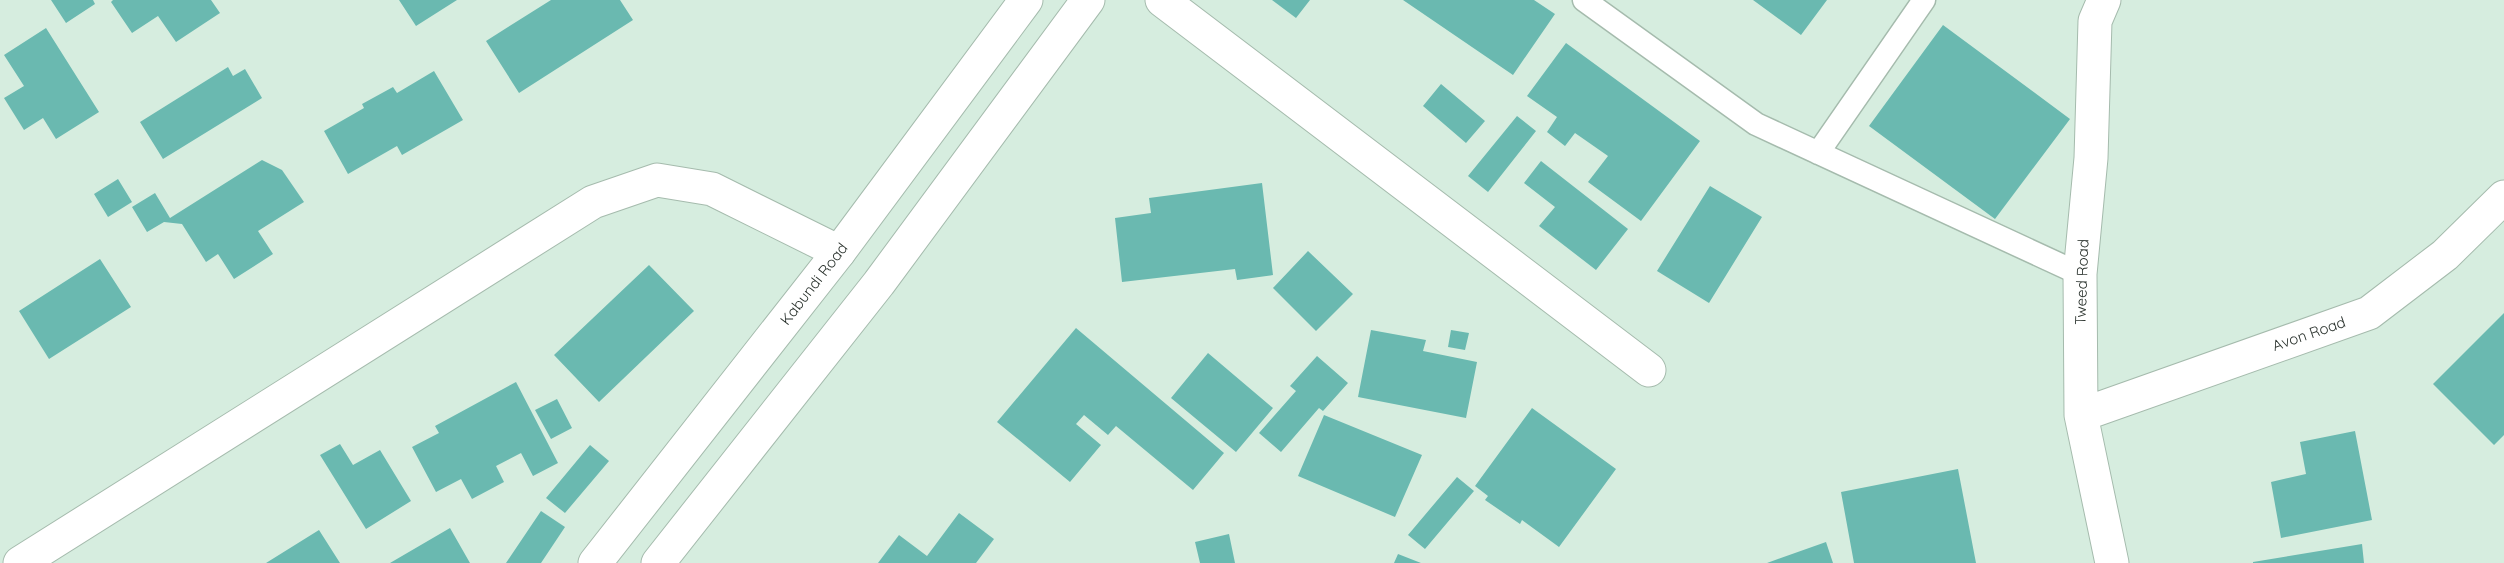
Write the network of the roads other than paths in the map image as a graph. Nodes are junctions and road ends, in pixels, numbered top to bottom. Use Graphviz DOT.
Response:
graph roads {
  1 [pos="1026,0"];
  2 [pos="1088,0"];
  3 [pos="1162,0"];
  4 [pos="1584,0"];
  5 [pos="1923,0"];
  6 [pos="2104,0"];
  7 [pos="1818,153"];
  8 [pos="2504,196"];
  9 [pos="839,252"];
  10 [pos="2080,274"];
  11 [pos="1649,370"];
  12 [pos="2081,414"];
  13 [pos="20,563"];
  14 [pos="595,563"];
  15 [pos="658,563"];
  16 [pos="2112,563"];
  1 -- 9 [label="street, Kabundi Road"];
  2 -- 15 [label="street"];
  3 -- 11 [label="street"];
  4 -- 7 [label="lane"];
  5 -- 7 [label="lane"];
  6 -- 10 [label="street, Tweed Road"];
  7 -- 10 [label="lane"];
  8 -- 12 [label="street, Avon Road"];
  9 -- 13 [label="street"];
  9 -- 14 [label="street, Kabundi Road"];
  10 -- 12 [label="street, Tweed Road"];
  12 -- 16 [label="street, Tweed Road"];
}
